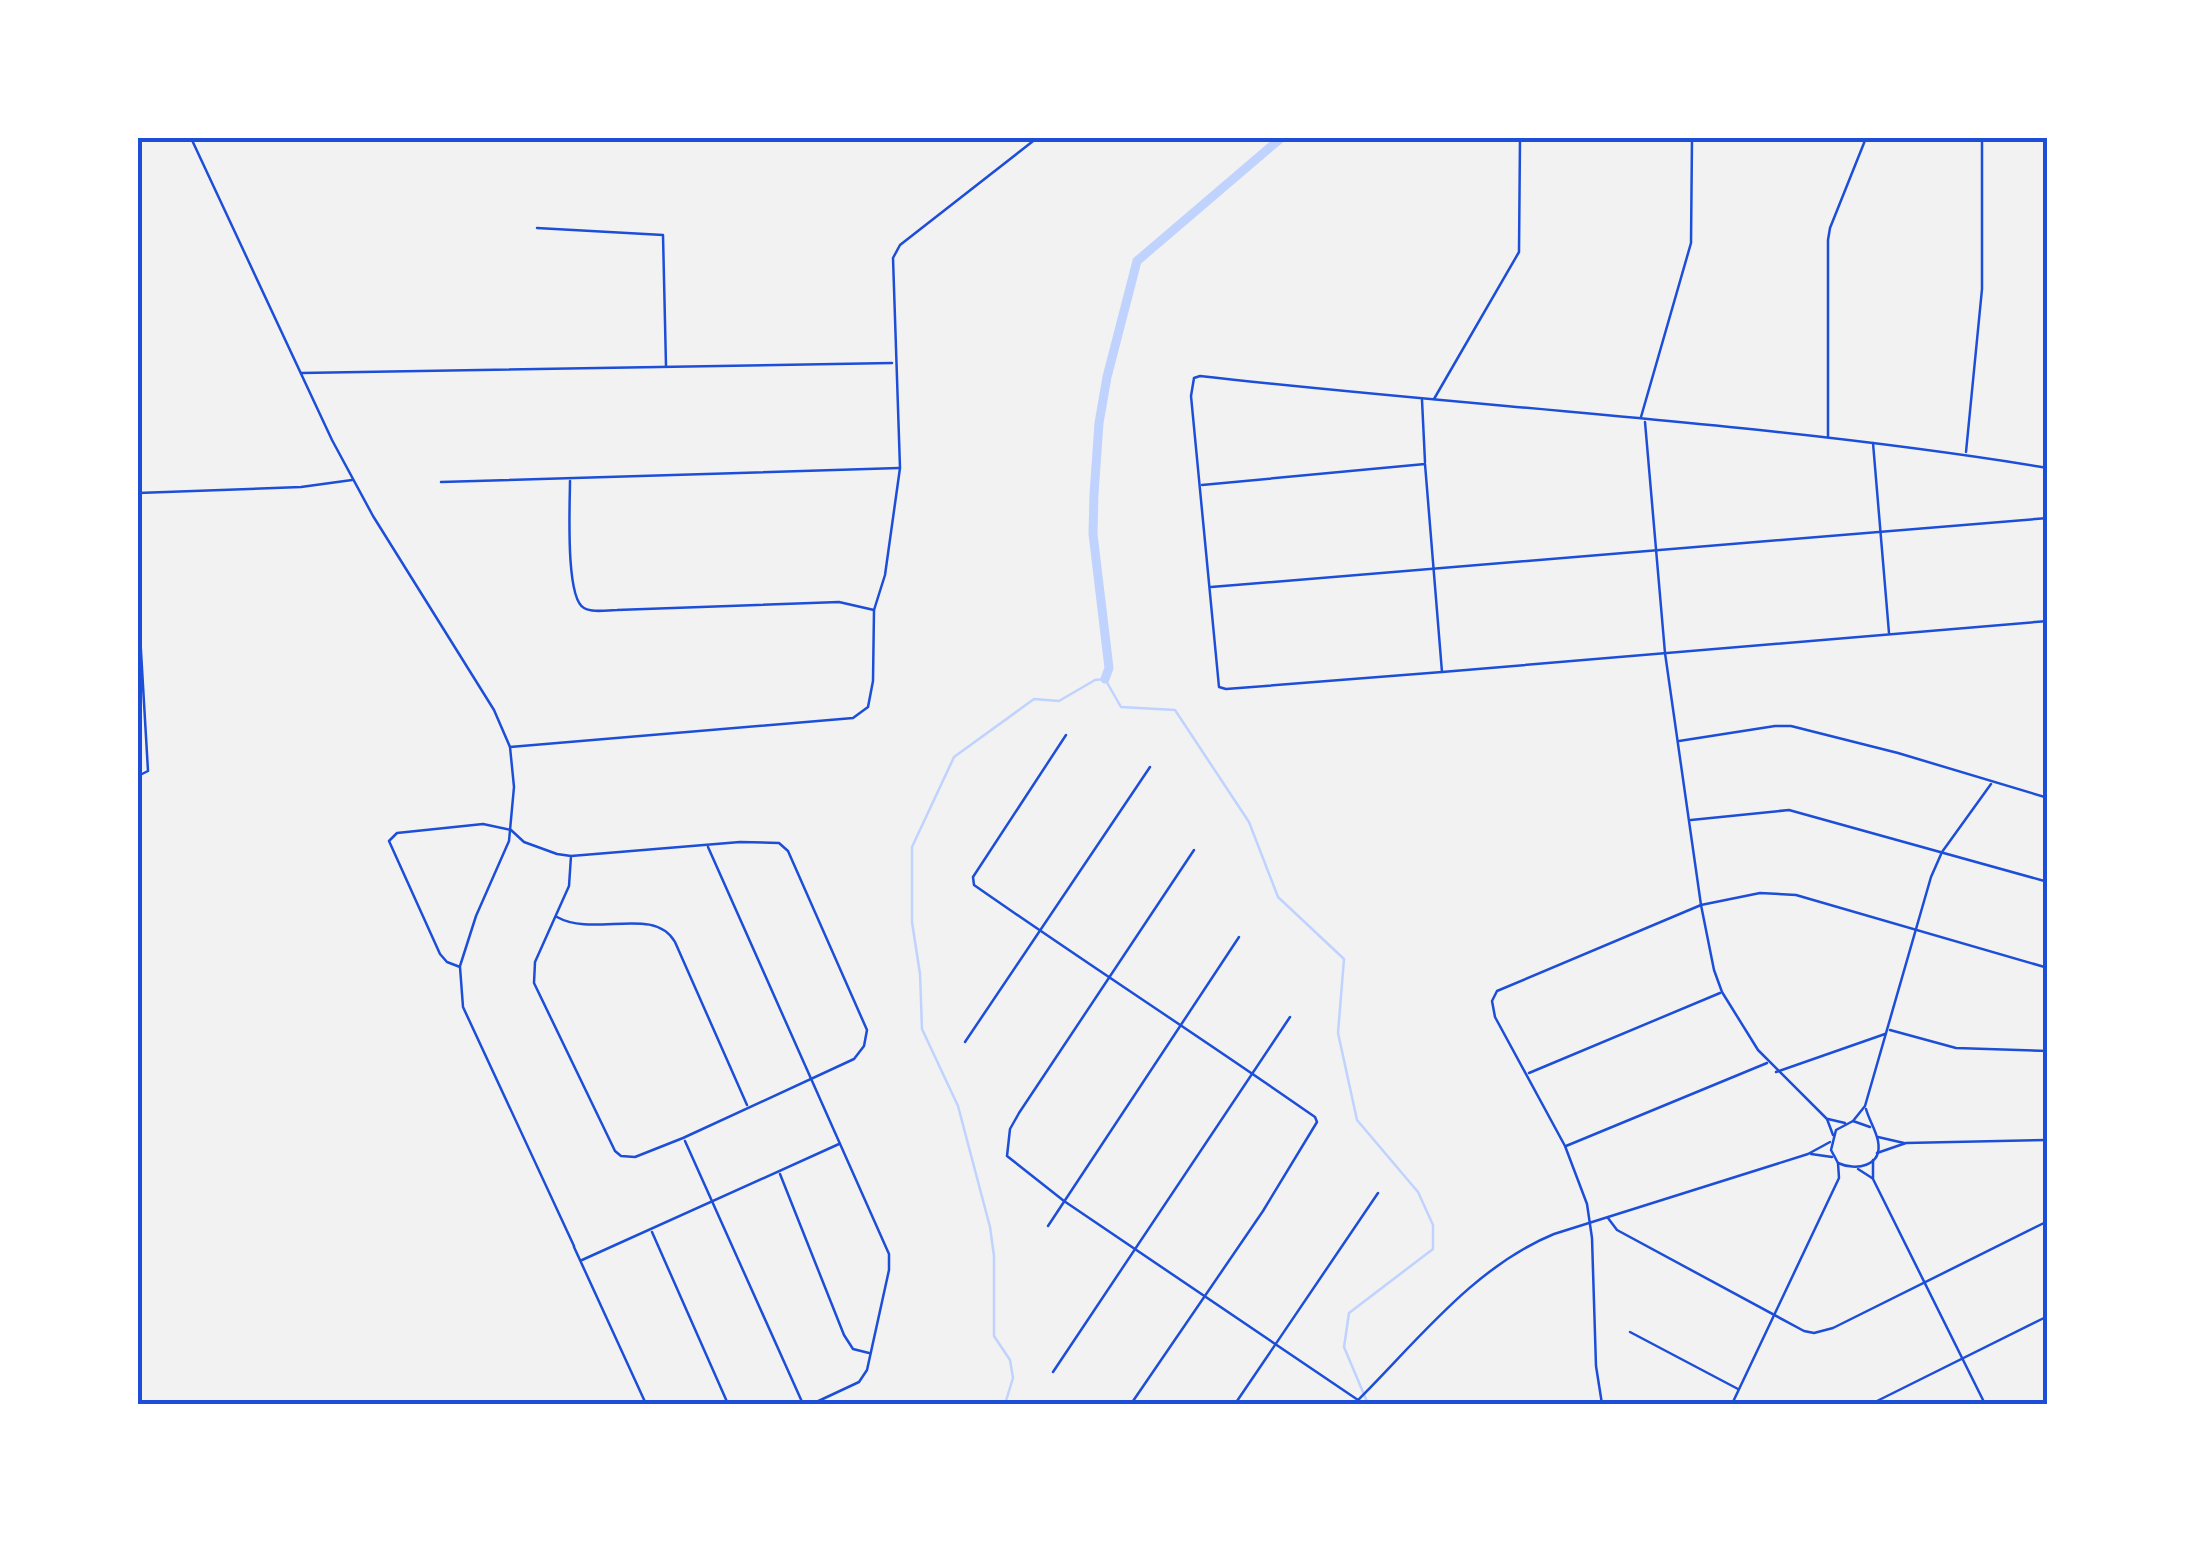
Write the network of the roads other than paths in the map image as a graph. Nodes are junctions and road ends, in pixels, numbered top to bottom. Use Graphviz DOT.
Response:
graph roads {
  1 [pos="191,138"];
  2 [pos="1037,138"];
  3 [pos="1520,138"];
  4 [pos="1692,138"];
  5 [pos="1866,138"];
  6 [pos="1982,138"];
  7 [pos="538,228"];
  8 [pos="894,363"];
  9 [pos="666,368"];
  10 [pos="299,373"];
  11 [pos="1422,400"];
  12 [pos="1433,400"];
  13 [pos="1643,419"];
  14 [pos="1828,438"];
  15 [pos="1873,443"];
  16 [pos="1966,454"];
  17 [pos="1425,464"];
  18 [pos="900,468"];
  19 [pos="2048,468"];
  20 [pos="354,480"];
  21 [pos="570,480"];
  22 [pos="441,482"];
  23 [pos="1200,486"];
  24 [pos="138,493"];
  25 [pos="2048,518"];
  26 [pos="1880,532"];
  27 [pos="1656,550"];
  28 [pos="1433,568"];
  29 [pos="1209,587"];
  30 [pos="138,600"];
  31 [pos="874,610"];
  32 [pos="2048,622"];
  33 [pos="1889,635"];
  34 [pos="1665,653"];
  35 [pos="1442,672"];
  36 [pos="146,718"];
  37 [pos="138,719"];
  38 [pos="1066,735"];
  39 [pos="1678,741"];
  40 [pos="510,747"];
  41 [pos="1150,767"];
  42 [pos="138,776"];
  43 [pos="1992,783"];
  44 [pos="2048,798"];
  45 [pos="1690,820"];
  46 [pos="511,830"];
  47 [pos="708,846"];
  48 [pos="1194,850"];
  49 [pos="1942,852"];
  50 [pos="571,856"];
  51 [pos="2048,882"];
  52 [pos="1701,905"];
  53 [pos="556,916"];
  54 [pos="1038,930"];
  55 [pos="1917,930"];
  56 [pos="1238,938"];
  57 [pos="460,967"];
  58 [pos="2048,968"];
  59 [pos="1108,978"];
  60 [pos="1722,992"];
  61 [pos="1290,1017"];
  62 [pos="1181,1025"];
  63 [pos="1887,1032"];
  64 [pos="965,1042"];
  65 [pos="2048,1051"];
  66 [pos="1768,1062"];
  67 [pos="1252,1072"];
  68 [pos="1776,1072"];
  69 [pos="1528,1074"];
  70 [pos="812,1080"];
  71 [pos="1866,1106"];
  72 [pos="748,1107"];
  73 [pos="1826,1118"];
  74 [pos="1853,1121"];
  75 [pos="1845,1123"];
  76 [pos="1870,1127"];
  77 [pos="1832,1134"];
  78 [pos="1877,1137"];
  79 [pos="684,1138"];
  80 [pos="2048,1140"];
  81 [pos="1830,1142"];
  82 [pos="1906,1143"];
  83 [pos="840,1144"];
  84 [pos="1565,1146"];
  85 [pos="1877,1153"];
  86 [pos="1808,1154"];
  87 [pos="1834,1158"];
  88 [pos="1873,1160"];
  89 [pos="1838,1163"];
  90 [pos="1858,1168"];
  91 [pos="1851,1169"];
  92 [pos="779,1173"];
  93 [pos="1839,1178"];
  94 [pos="1873,1179"];
  95 [pos="1378,1192"];
  96 [pos="712,1201"];
  97 [pos="1064,1201"];
  98 [pos="1607,1217"];
  99 [pos="2048,1220"];
  100 [pos="1590,1223"];
  101 [pos="1048,1226"];
  102 [pos="651,1230"];
  103 [pos="1134,1248"];
  104 [pos="581,1261"];
  105 [pos="1924,1282"];
  106 [pos="1204,1297"];
  107 [pos="1773,1315"];
  108 [pos="2048,1316"];
  109 [pos="1630,1332"];
  110 [pos="1277,1344"];
  111 [pos="871,1354"];
  112 [pos="1962,1358"];
  113 [pos="1053,1372"];
  114 [pos="1739,1390"];
  115 [pos="1358,1401"];
  116 [pos="646,1404"];
  117 [pos="728,1404"];
  118 [pos="803,1404"];
  119 [pos="812,1404"];
  120 [pos="1132,1404"];
  121 [pos="1236,1404"];
  122 [pos="1602,1404"];
  123 [pos="1732,1404"];
  124 [pos="1871,1404"];
  125 [pos="1985,1404"];
  1 -- 10 [label="street"];
  2 -- 8 [label="street"];
  3 -- 12 [label="street"];
  4 -- 13 [label="street"];
  5 -- 14 [label="street"];
  6 -- 16 [label="street"];
  7 -- 9 [label="street"];
  8 -- 9 [label="street"];
  8 -- 18 [label="street"];
  9 -- 10 [label="street"];
  10 -- 20 [label="street"];
  11 -- 12 [label="street"];
  11 -- 17 [label="street"];
  11 -- 23 [label="street"];
  12 -- 13 [label="street"];
  13 -- 14 [label="street"];
  13 -- 27 [label="street"];
  14 -- 15 [label="street"];
  15 -- 16 [label="street"];
  15 -- 26 [label="street"];
  16 -- 19 [label="street"];
  17 -- 23 [label="street"];
  17 -- 28 [label="street"];
  18 -- 21 [label="street"];
  18 -- 31 [label="street"];
  20 -- 24 [label="street"];
  20 -- 40 [label="street"];
  21 -- 22 [label="street"];
  21 -- 31 [label="street"];
  23 -- 29 [label="street"];
  25 -- 26 [label="street"];
  26 -- 27 [label="street"];
  26 -- 33 [label="street"];
  27 -- 28 [label="street"];
  27 -- 34 [label="street"];
  28 -- 29 [label="street"];
  28 -- 35 [label="street"];
  29 -- 35 [label="street"];
  30 -- 36 [label="street"];
  31 -- 40 [label="street"];
  32 -- 33 [label="street"];
  33 -- 34 [label="street"];
  34 -- 35 [label="street"];
  34 -- 39 [label="street"];
  36 -- 37 [label="street"];
  36 -- 42 [label="street"];
  38 -- 54 [label="street"];
  39 -- 43 [label="street"];
  39 -- 45 [label="street"];
  40 -- 46 [label="street"];
  41 -- 54 [label="street"];
  43 -- 44 [label="street"];
  43 -- 49 [label="street"];
  45 -- 49 [label="street"];
  45 -- 52 [label="street"];
  46 -- 50 [label="street"];
  46 -- 57 [label="street"];
  46 -- 57 [label="street"];
  47 -- 50 [label="street"];
  47 -- 70 [label="street"];
  47 -- 70 [label="street"];
  48 -- 59 [label="street"];
  49 -- 51 [label="street"];
  49 -- 55 [label="street"];
  50 -- 53 [label="street"];
  52 -- 55 [label="street"];
  52 -- 60 [label="street"];
  52 -- 69 [label="street"];
  53 -- 72 [label="street"];
  53 -- 79 [label="street"];
  54 -- 59 [label="street"];
  54 -- 64 [label="street"];
  55 -- 58 [label="street"];
  55 -- 63 [label="street"];
  56 -- 62 [label="street"];
  57 -- 104 [label="street"];
  59 -- 62 [label="street"];
  59 -- 97 [label="street"];
  60 -- 66 [label="street"];
  60 -- 69 [label="street"];
  61 -- 67 [label="street"];
  62 -- 67 [label="street"];
  62 -- 97 [label="street"];
  63 -- 65 [label="street"];
  63 -- 68 [label="street"];
  63 -- 71 [label="street"];
  66 -- 68 [label="street"];
  66 -- 84 [label="street"];
  67 -- 103 [label="street"];
  67 -- 106 [label="street"];
  68 -- 73 [label="street"];
  69 -- 84 [label="street"];
  70 -- 72 [label="street"];
  70 -- 83 [label="street"];
  71 -- 74 [label="street"];
  71 -- 76 [label="street"];
  72 -- 79 [label="street"];
  73 -- 75 [label="street"];
  73 -- 77 [label="street"];
  74 -- 75 [label="street"];
  74 -- 76 [label="street"];
  75 -- 77 [label="street"];
  76 -- 78 [label="street"];
  77 -- 81 [label="street"];
  78 -- 82 [label="street"];
  78 -- 85 [label="street"];
  79 -- 96 [label="street"];
  80 -- 82 [label="street"];
  81 -- 86 [label="street"];
  81 -- 87 [label="street"];
  82 -- 85 [label="street"];
  83 -- 92 [label="street"];
  83 -- 111 [label="street"];
  84 -- 100 [label="street"];
  85 -- 88 [label="street"];
  86 -- 87 [label="street"];
  86 -- 98 [label="street"];
  87 -- 89 [label="street"];
  88 -- 90 [label="street"];
  88 -- 94 [label="street"];
  89 -- 91 [label="street"];
  89 -- 93 [label="street"];
  90 -- 91 [label="street"];
  90 -- 94 [label="street"];
  91 -- 93 [label="street"];
  92 -- 96 [label="street"];
  92 -- 111 [label="street"];
  93 -- 107 [label="street"];
  94 -- 105 [label="street"];
  95 -- 110 [label="street"];
  96 -- 102 [label="street"];
  96 -- 118 [label="street"];
  97 -- 101 [label="street"];
  97 -- 103 [label="street"];
  98 -- 100 [label="street"];
  98 -- 107 [label="street"];
  99 -- 105 [label="street"];
  100 -- 115 [label="street"];
  100 -- 122 [label="street"];
  102 -- 104 [label="street"];
  102 -- 117 [label="street"];
  103 -- 106 [label="street"];
  103 -- 113 [label="street"];
  104 -- 116 [label="street"];
  105 -- 107 [label="street"];
  105 -- 112 [label="street"];
  106 -- 110 [label="street"];
  106 -- 120 [label="street"];
  107 -- 114 [label="street"];
  108 -- 112 [label="street"];
  109 -- 114 [label="street"];
  110 -- 115 [label="street"];
  110 -- 121 [label="street"];
  111 -- 119 [label="street"];
  112 -- 124 [label="street"];
  112 -- 125 [label="street"];
  114 -- 123 [label="street"];
}
